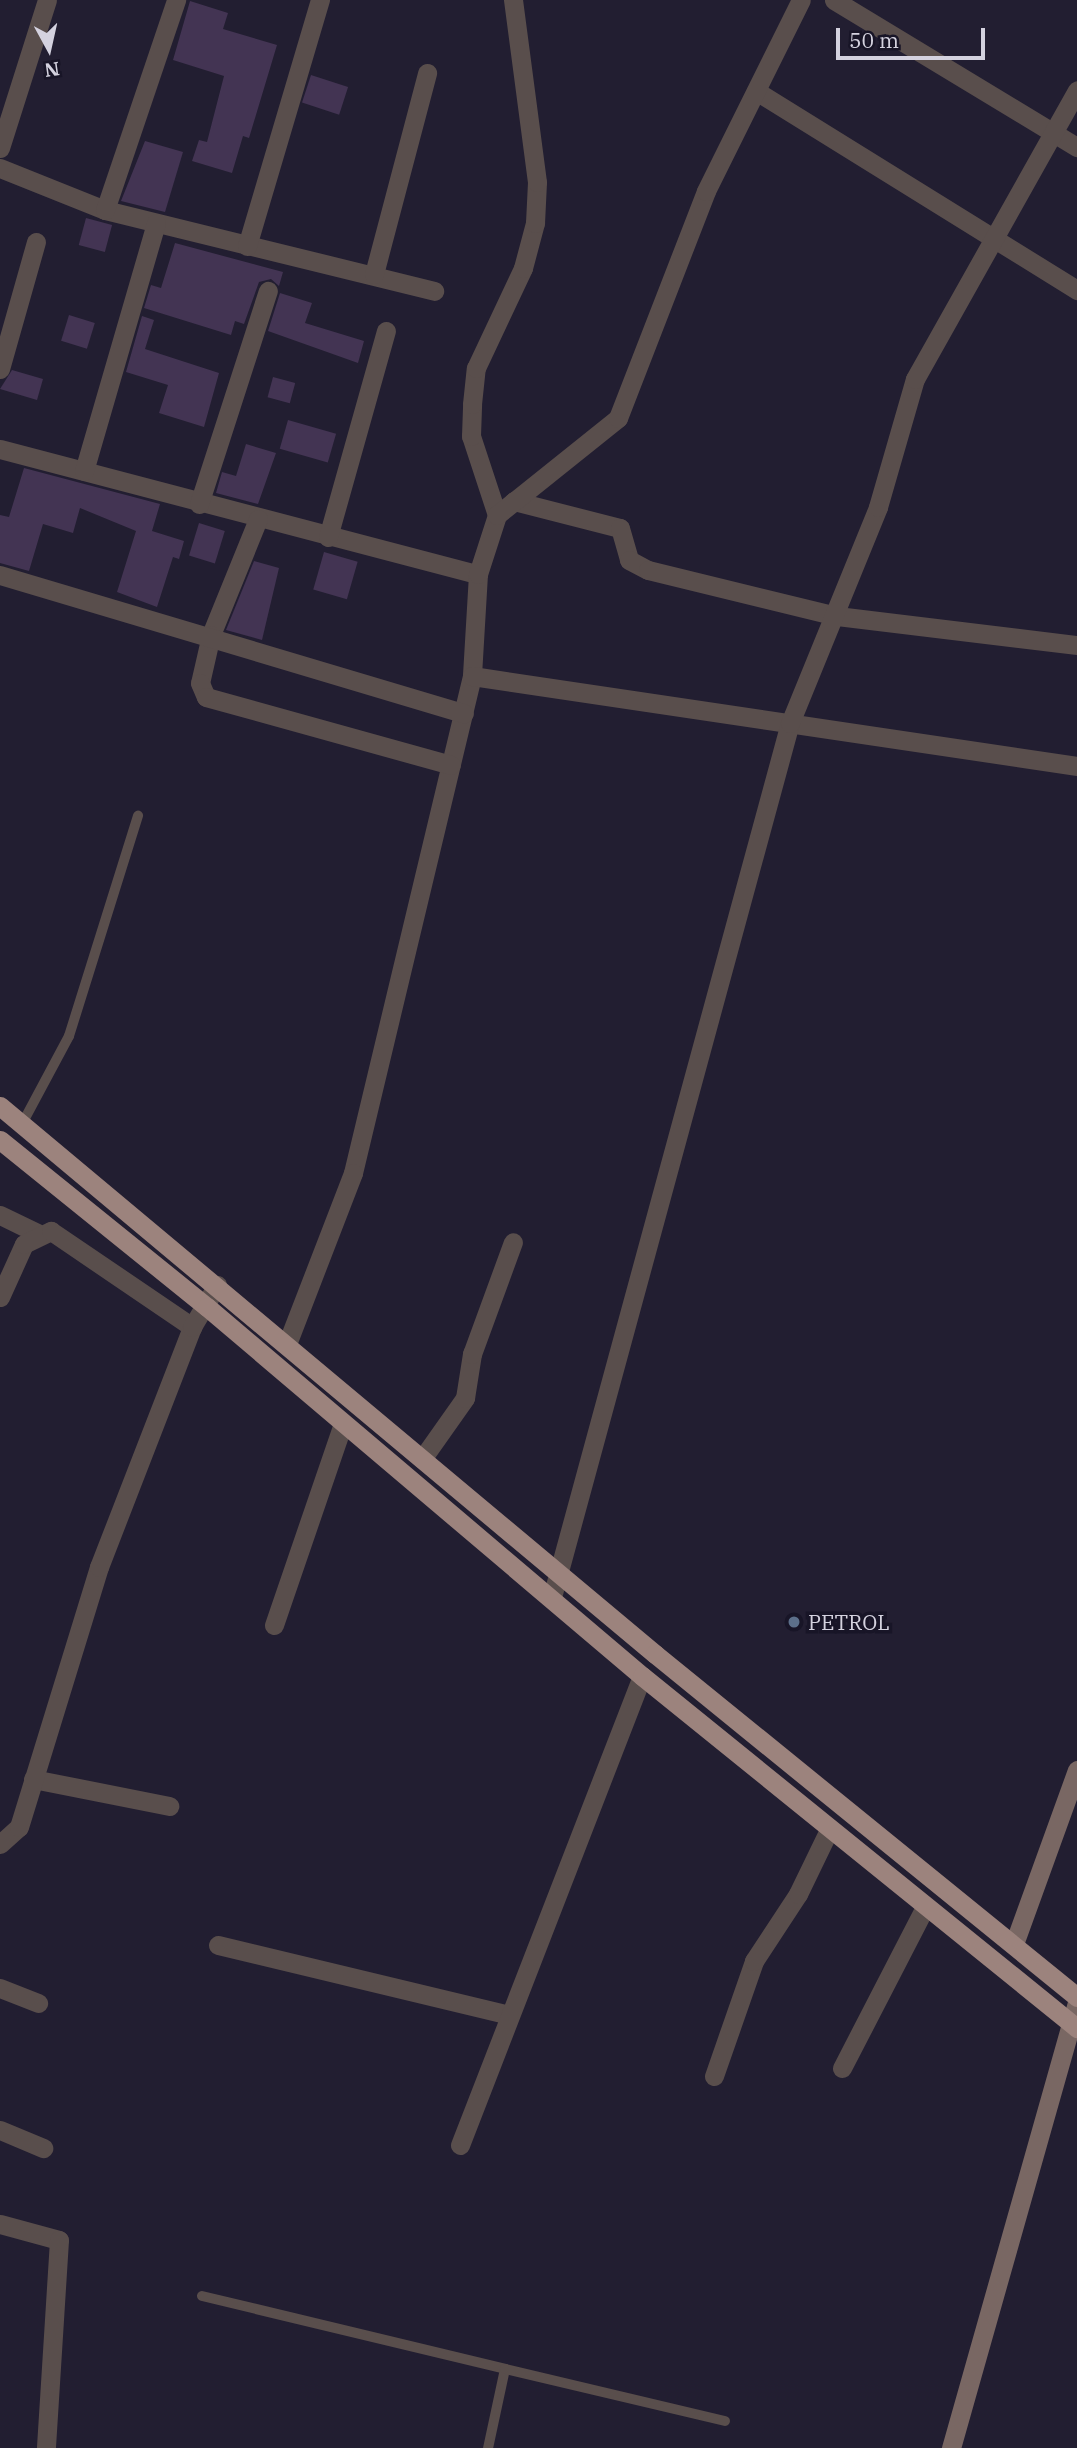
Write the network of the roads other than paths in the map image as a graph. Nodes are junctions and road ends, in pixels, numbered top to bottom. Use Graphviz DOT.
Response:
graph roads {
  1 [pos="47,0"];
  2 [pos="176,0"];
  3 [pos="320,0"];
  4 [pos="513,0"];
  5 [pos="801,0"];
  6 [pos="834,0"];
  7 [pos="427,73"];
  8 [pos="1077,90"];
  9 [pos="756,91"];
  10 [pos="1055,134"];
  11 [pos="1077,147"];
  12 [pos="0,148"];
  13 [pos="0,169"];
  14 [pos="106,210"];
  15 [pos="156,223"];
  16 [pos="994,240"];
  17 [pos="36,242"];
  18 [pos="247,246"];
  19 [pos="374,274"];
  20 [pos="1077,290"];
  21 [pos="268,291"];
  22 [pos="434,291"];
  23 [pos="386,331"];
  24 [pos="0,369"];
  25 [pos="0,449"];
  26 [pos="84,471"];
  27 [pos="514,501"];
  28 [pos="199,504"];
  29 [pos="497,515"];
  30 [pos="258,519"];
  31 [pos="328,537"];
  32 [pos="478,574"];
  33 [pos="0,575"];
  34 [pos="837,616"];
  35 [pos="211,635"];
  36 [pos="1077,645"];
  37 [pos="472,676"];
  38 [pos="464,713"];
  39 [pos="790,723"];
  40 [pos="451,765"];
  41 [pos="1077,766"];
  42 [pos="138,817"];
  43 [pos="0,1106"];
  44 [pos="22,1124"];
  45 [pos="0,1140"];
  46 [pos="0,1215"];
  47 [pos="37,1233"];
  48 [pos="513,1242"];
  49 [pos="217,1285"];
  50 [pos="0,1297"];
  51 [pos="207,1307"];
  52 [pos="192,1327"];
  53 [pos="287,1344"];
  54 [pos="343,1424"];
  55 [pos="422,1459"];
  56 [pos="559,1573"];
  57 [pos="552,1597"];
  58 [pos="274,1625"];
  59 [pos="642,1676"];
  60 [pos="1077,1770"];
  61 [pos="33,1779"];
  62 [pos="169,1806"];
  63 [pos="829,1830"];
  64 [pos="0,1844"];
  65 [pos="925,1907"];
  66 [pos="1014,1944"];
  67 [pos="218,1945"];
  68 [pos="0,1989"];
  69 [pos="1077,1997"];
  70 [pos="38,2003"];
  71 [pos="1077,2003"];
  72 [pos="510,2015"];
  73 [pos="1072,2025"];
  74 [pos="842,2068"];
  75 [pos="714,2076"];
  76 [pos="0,2130"];
  77 [pos="460,2145"];
  78 [pos="43,2148"];
  79 [pos="0,2224"];
  80 [pos="202,2296"];
  81 [pos="505,2369"];
  82 [pos="725,2421"];
  83 [pos="46,2448"];
  84 [pos="488,2448"];
  85 [pos="951,2448"];
  1 -- 12 [label="street"];
  2 -- 14 [label="street"];
  3 -- 18 [label="street"];
  4 -- 29 [label="street"];
  5 -- 9 [label="street"];
  6 -- 10 [label="street"];
  7 -- 19 [label="street"];
  8 -- 10 [label="street"];
  9 -- 16 [label="street"];
  9 -- 27 [label="street"];
  10 -- 11 [label="street"];
  10 -- 16 [label="street"];
  13 -- 14 [label="street"];
  14 -- 15 [label="street"];
  15 -- 18 [label="street"];
  15 -- 26 [label="street"];
  16 -- 20 [label="street"];
  16 -- 34 [label="street"];
  17 -- 24 [label="street"];
  18 -- 19 [label="street"];
  19 -- 22 [label="street"];
  21 -- 28 [label="street"];
  23 -- 31 [label="street"];
  25 -- 26 [label="street"];
  26 -- 28 [label="street"];
  27 -- 29 [label="street"];
  27 -- 34 [label="street"];
  28 -- 30 [label="street"];
  29 -- 32 [label="street"];
  30 -- 31 [label="street"];
  30 -- 35 [label="street"];
  31 -- 32 [label="street"];
  32 -- 37 [label="street"];
  33 -- 35 [label="street"];
  34 -- 36 [label="street"];
  34 -- 39 [label="street"];
  35 -- 38 [label="street"];
  35 -- 40 [label="street"];
  37 -- 38 [label="street"];
  37 -- 39 [label="street"];
  38 -- 40 [label="street"];
  39 -- 41 [label="street"];
  39 -- 56 [label="street"];
  40 -- 53 [label="street"];
  42 -- 44 [label="lane"];
  43 -- 44 [label="highway"];
  44 -- 49 [label="highway"];
  45 -- 51 [label="highway"];
  46 -- 47 [label="street"];
  47 -- 50 [label="street"];
  47 -- 52 [label="street"];
  48 -- 55 [label="street"];
  49 -- 51 [label="street"];
  49 -- 53 [label="highway"];
  51 -- 52 [label="street"];
  51 -- 54 [label="highway"];
  52 -- 61 [label="street"];
  53 -- 55 [label="highway"];
  54 -- 57 [label="highway"];
  54 -- 58 [label="street"];
  55 -- 56 [label="highway"];
  56 -- 57 [label="street"];
  56 -- 66 [label="highway"];
  57 -- 59 [label="highway"];
  59 -- 63 [label="highway"];
  59 -- 72 [label="street"];
  60 -- 66 [label="main road"];
  61 -- 62 [label="street"];
  61 -- 64 [label="street"];
  63 -- 65 [label="highway"];
  63 -- 75 [label="street"];
  65 -- 73 [label="highway"];
  65 -- 74 [label="street"];
  66 -- 69 [label="highway"];
  67 -- 72 [label="street"];
  68 -- 70 [label="street"];
  71 -- 73 [label="main road"];
  72 -- 77 [label="street"];
  73 -- 85 [label="main road"];
  76 -- 78 [label="street"];
  79 -- 83 [label="street"];
  80 -- 81 [label="lane"];
  81 -- 82 [label="lane"];
  81 -- 84 [label="lane"];
}
